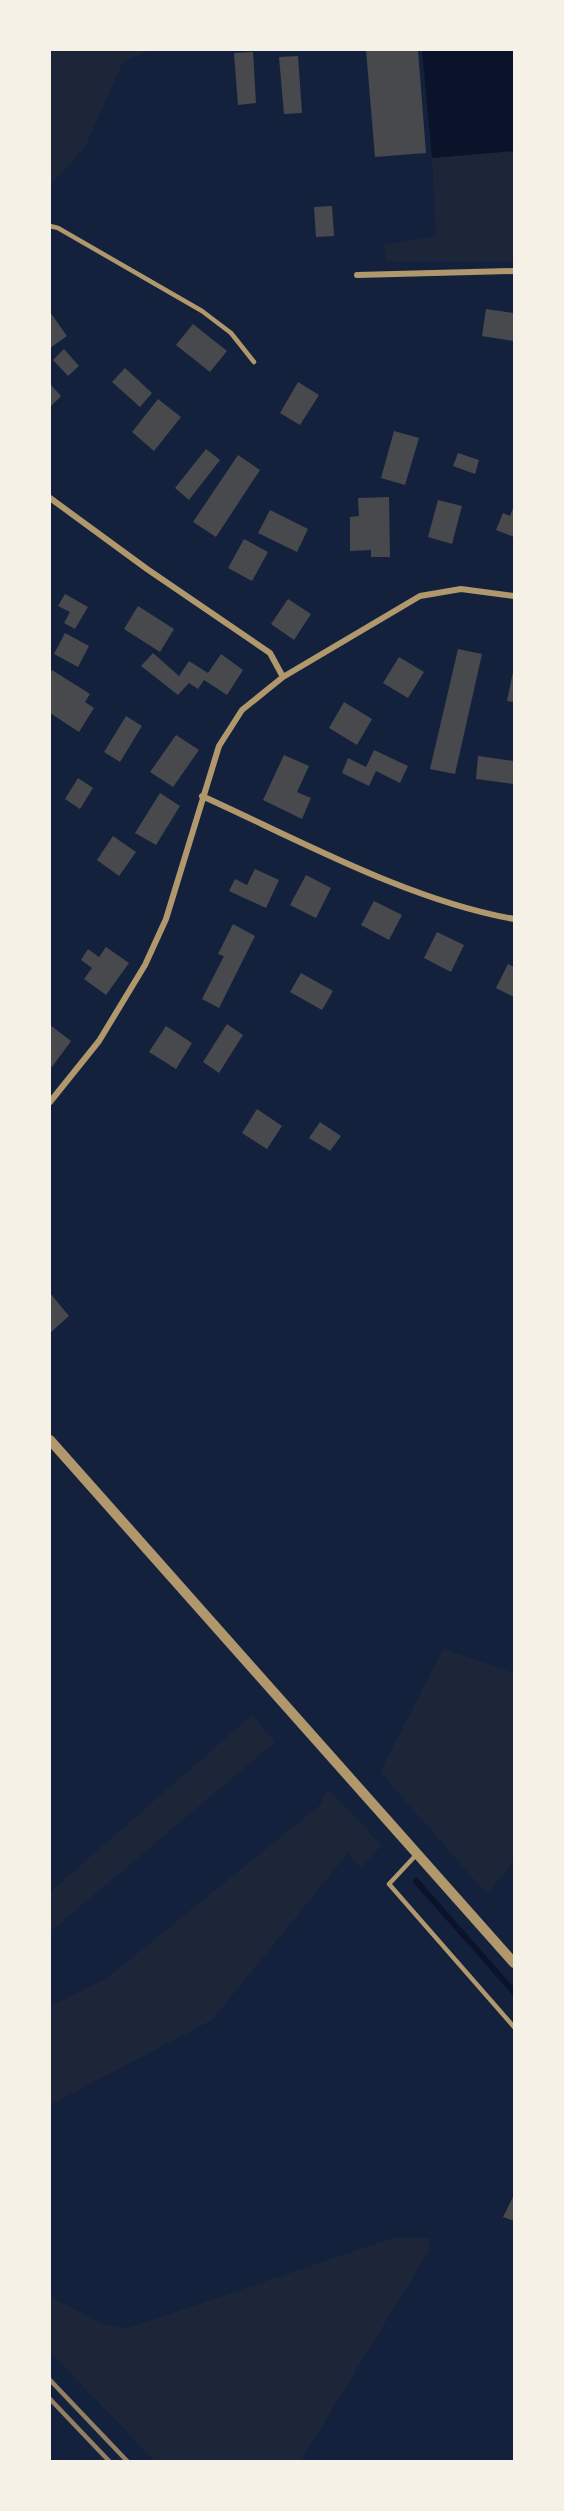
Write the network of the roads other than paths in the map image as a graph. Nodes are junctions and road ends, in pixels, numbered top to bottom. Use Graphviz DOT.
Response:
graph roads {
  1 [pos="50,226"];
  2 [pos="514,271"];
  3 [pos="357,275"];
  4 [pos="254,362"];
  5 [pos="50,498"];
  6 [pos="514,597"];
  7 [pos="283,677"];
  8 [pos="202,796"];
  9 [pos="514,919"];
  10 [pos="50,1102"];
  11 [pos="50,1440"];
  12 [pos="418,1853"];
  13 [pos="514,1963"];
  14 [pos="514,2026"];
  1 -- 4 [label="lane"];
  2 -- 3 [label="street"];
  5 -- 7 [label="street"];
  6 -- 7 [label="street"];
  7 -- 8 [label="street"];
  8 -- 9 [label="street"];
  8 -- 10 [label="street"];
  11 -- 12 [label="street"];
  12 -- 13 [label="street"];
  12 -- 14 [label="lane"];
}
